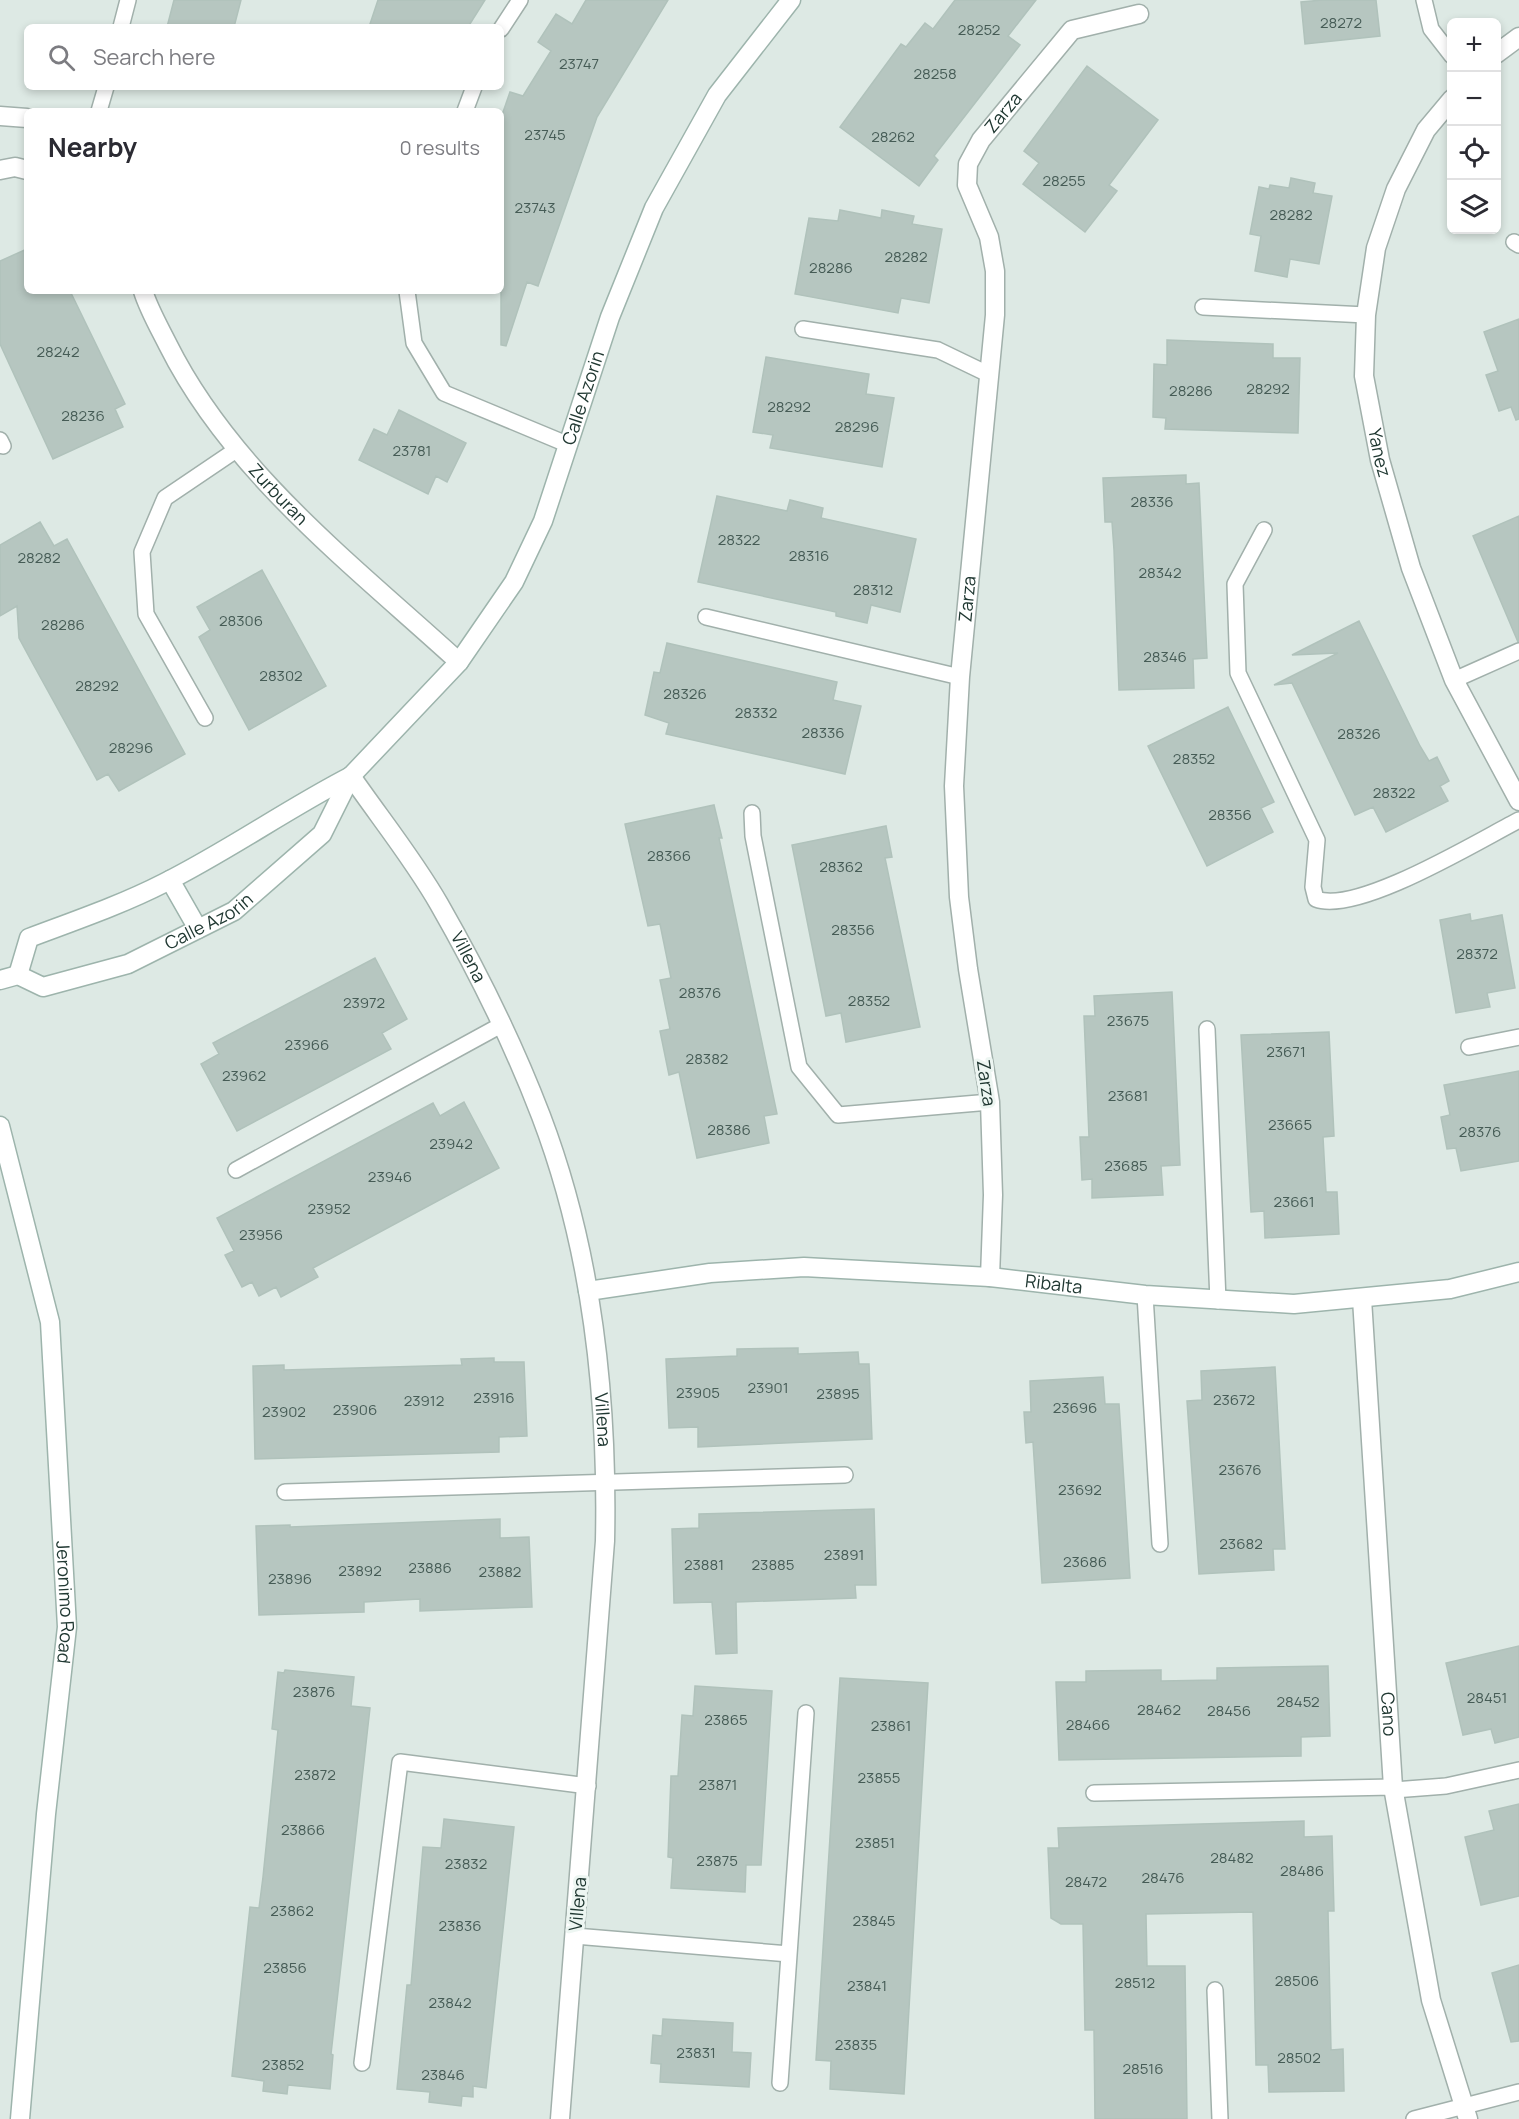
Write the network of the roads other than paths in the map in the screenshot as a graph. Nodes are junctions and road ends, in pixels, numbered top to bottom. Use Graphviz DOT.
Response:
graph roads {
  1 [pos="128,0"];
  2 [pos="520,0"];
  3 [pos="791,0"];
  4 [pos="1425,0"];
  5 [pos="1139,14"];
  6 [pos="122,24"];
  7 [pos="504,24"];
  8 [pos="1519,37"];
  9 [pos="1447,50"];
  10 [pos="1501,51"];
  11 [pos="105,90"];
  12 [pos="473,90"];
  13 [pos="1447,105"];
  14 [pos="100,108"];
  15 [pos="466,108"];
  16 [pos="0,116"];
  17 [pos="24,118"];
  18 [pos="24,169"];
  19 [pos="0,170"];
  20 [pos="144,294"];
  21 [pos="407,294"];
  22 [pos="1203,307"];
  23 [pos="1366,315"];
  24 [pos="803,329"];
  25 [pos="990,375"];
  26 [pos="569,445"];
  27 [pos="236,450"];
  28 [pos="1264,530"];
  29 [pos="706,617"];
  30 [pos="1519,651"];
  31 [pos="459,662"];
  32 [pos="960,677"];
  33 [pos="1454,680"];
  34 [pos="205,718"];
  35 [pos="351,777"];
  36 [pos="1519,801"];
  37 [pos="752,813"];
  38 [pos="1519,820"];
  39 [pos="170,880"];
  40 [pos="198,929"];
  41 [pos="18,975"];
  42 [pos="0,980"];
  43 [pos="503,1024"];
  44 [pos="1207,1029"];
  45 [pos="1519,1037"];
  46 [pos="1468,1047"];
  47 [pos="990,1102"];
  48 [pos="0,1126"];
  49 [pos="236,1170"];
  50 [pos="1519,1272"];
  51 [pos="990,1277"];
  52 [pos="588,1291"];
  53 [pos="1144,1295"];
  54 [pos="1362,1299"];
  55 [pos="1218,1301"];
  56 [pos="845,1475"];
  57 [pos="606,1482"];
  58 [pos="285,1492"];
  59 [pos="1160,1544"];
  60 [pos="806,1713"];
  61 [pos="1519,1770"];
  62 [pos="588,1786"];
  63 [pos="1393,1788"];
  64 [pos="1094,1793"];
  65 [pos="575,1936"];
  66 [pos="789,1954"];
  67 [pos="1215,1990"];
  68 [pos="362,2063"];
  69 [pos="780,2083"];
  70 [pos="1519,2092"];
  71 [pos="1466,2113"];
  72 [pos="20,2119"];
  73 [pos="560,2119"];
  74 [pos="1220,2119"];
  75 [pos="1414,2119"];
  1 -- 6 [label="lane"];
  2 -- 7 [label="lane"];
  3 -- 26 [label="street, Calle Azorin"];
  4 -- 9 [label="lane"];
  5 -- 25 [label="street, Zarza"];
  8 -- 10 [label="street"];
  11 -- 14 [label="lane"];
  12 -- 15 [label="lane"];
  13 -- 23 [label="street, Yanez"];
  16 -- 17 [label="street"];
  18 -- 19 [label="street"];
  20 -- 27 [label="street, Zurburan"];
  21 -- 26 [label="lane"];
  22 -- 23 [label="lane"];
  23 -- 33 [label="street, Yanez"];
  24 -- 25 [label="lane"];
  25 -- 32 [label="street, Zarza"];
  26 -- 31 [label="street, Calle Azorin"];
  27 -- 31 [label="street, Zurburan"];
  27 -- 34 [label="lane"];
  28 -- 38 [label="lane"];
  29 -- 32 [label="lane"];
  30 -- 33 [label="lane"];
  31 -- 35 [label="street, Calle Azorin"];
  32 -- 47 [label="street, Zarza"];
  33 -- 36 [label="street, Yanez"];
  35 -- 39 [label="street, Calle Azorin"];
  35 -- 40 [label="street, Calle Azorin"];
  35 -- 43 [label="street, Villena"];
  37 -- 47 [label="lane"];
  39 -- 40 [label="street"];
  39 -- 41 [label="street, Calle Azorin"];
  40 -- 41 [label="street, Calle Azorin"];
  41 -- 42 [label="street"];
  43 -- 49 [label="lane"];
  43 -- 52 [label="street, Villena"];
  44 -- 55 [label="lane"];
  45 -- 46 [label="lane"];
  47 -- 51 [label="street, Zarza"];
  48 -- 72 [label="street, Jeronimo Road"];
  50 -- 54 [label="street, Ribalta"];
  51 -- 52 [label="street, Ribalta"];
  51 -- 53 [label="street, Ribalta"];
  52 -- 57 [label="street, Villena"];
  53 -- 55 [label="street, Ribalta"];
  53 -- 59 [label="lane"];
  54 -- 55 [label="street, Ribalta"];
  54 -- 63 [label="street, Cano"];
  56 -- 57 [label="lane"];
  57 -- 58 [label="lane"];
  57 -- 62 [label="street, Villena"];
  60 -- 66 [label="lane"];
  61 -- 63 [label="lane"];
  62 -- 65 [label="street, Villena"];
  62 -- 68 [label="lane"];
  63 -- 64 [label="lane"];
  63 -- 71 [label="street, Cano"];
  65 -- 66 [label="lane"];
  65 -- 73 [label="street, Villena"];
  66 -- 69 [label="lane"];
  67 -- 74 [label="lane"];
  70 -- 71 [label="lane"];
  71 -- 75 [label="lane"];
}
